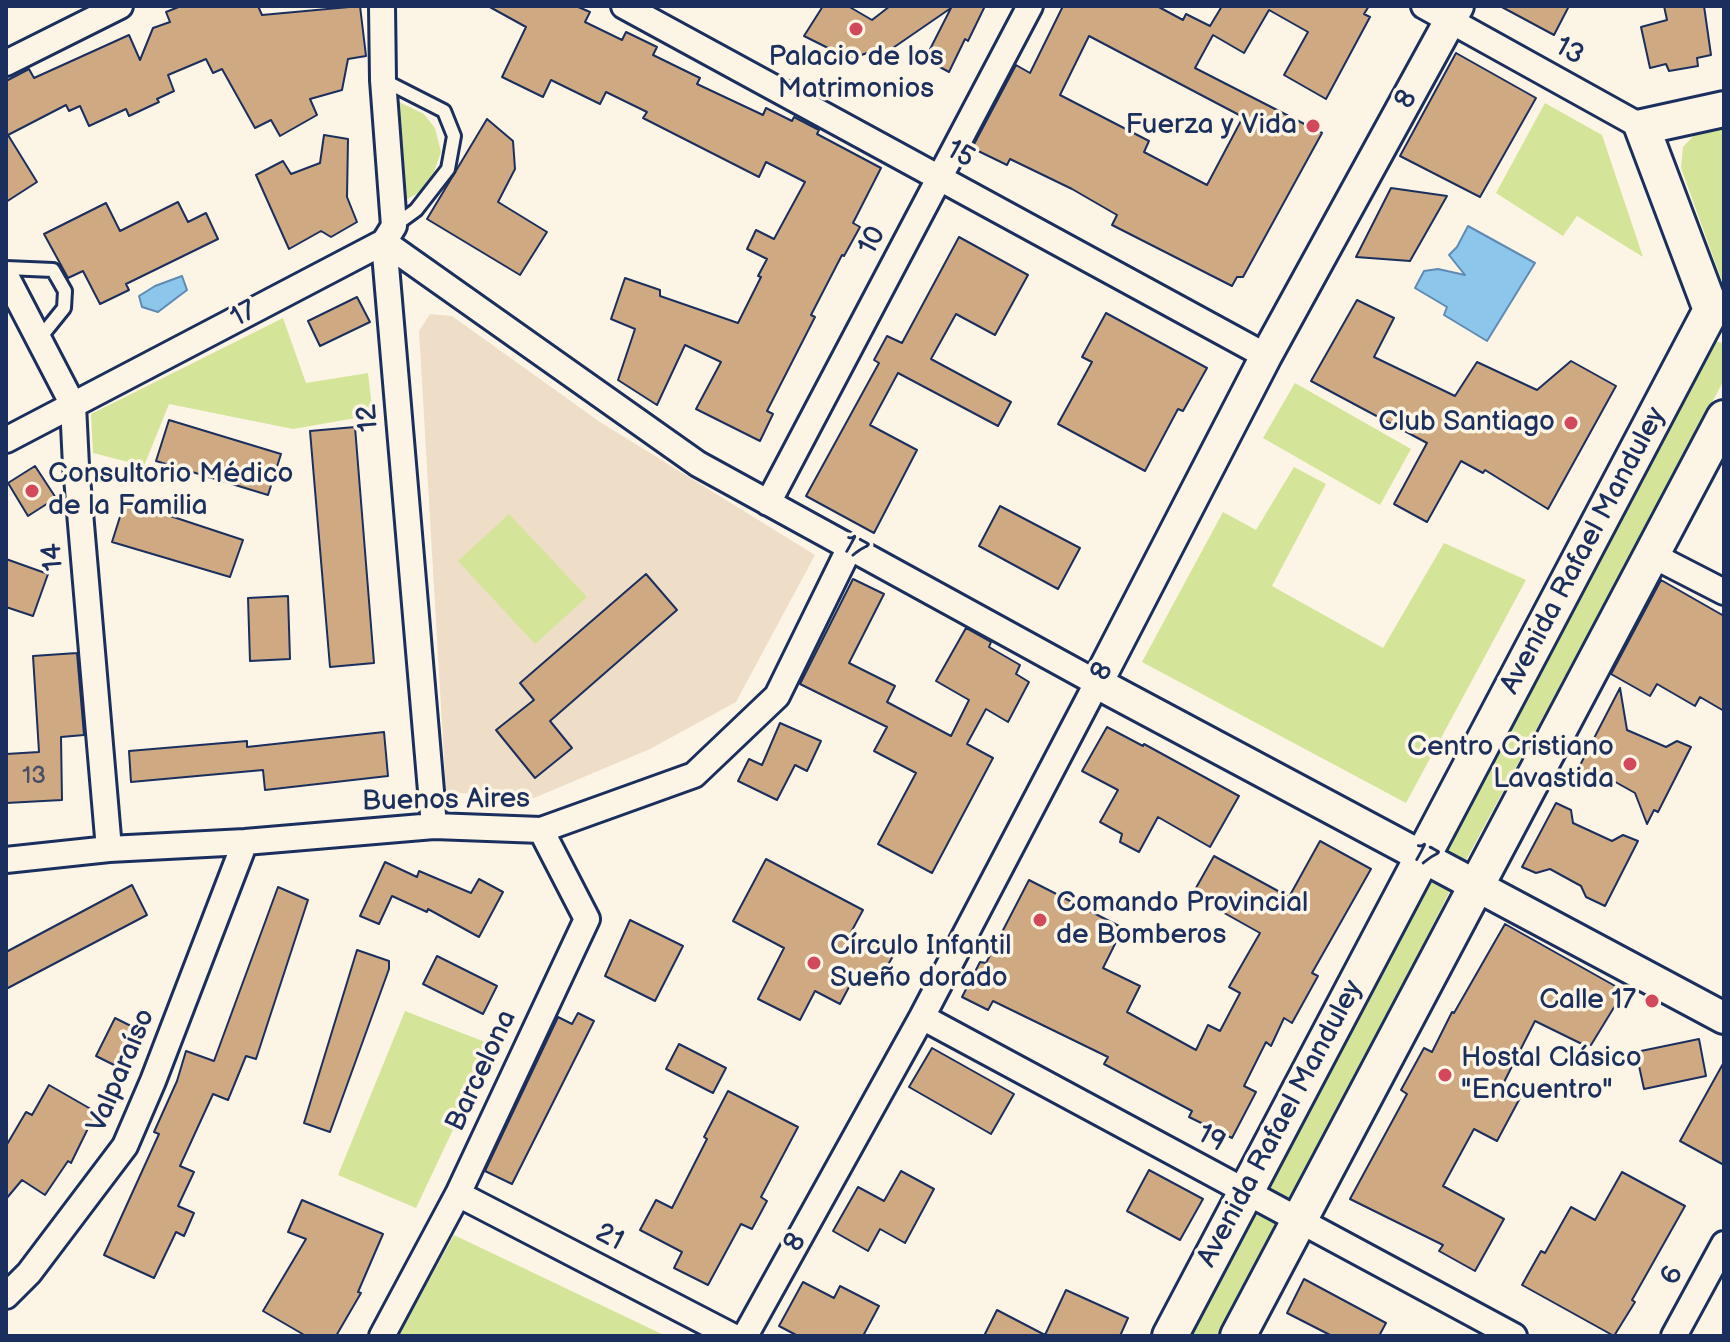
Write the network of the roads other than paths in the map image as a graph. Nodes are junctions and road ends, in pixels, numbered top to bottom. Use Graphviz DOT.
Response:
graph roads {
  1 [pos="120,6"];
  2 [pos="382,6"];
  3 [pos="624,6"];
  4 [pos="1030,6"];
  5 [pos="1444,11"];
  6 [pos="6,63"];
  7 [pos="383,80"];
  8 [pos="1724,109"];
  9 [pos="1642,127"];
  10 [pos="940,178"];
  11 [pos="389,234"];
  12 [pos="6,268"];
  13 [pos="6,276"];
  14 [pos="1717,314"];
  15 [pos="39,339"];
  16 [pos="1266,356"];
  17 [pos="73,405"];
  18 [pos="1724,418"];
  19 [pos="6,440"];
  20 [pos="768,503"];
  21 [pos="850,547"];
  22 [pos="1652,555"];
  23 [pos="1724,592"];
  24 [pos="1097,683"];
  25 [pos="434,826"];
  26 [pos="541,830"];
  27 [pos="245,842"];
  28 [pos="109,849"];
  29 [pos="1423,857"];
  30 [pos="6,860"];
  31 [pos="1477,885"];
  32 [pos="922,1017"];
  33 [pos="1724,1018"];
  34 [pos="1246,1192"];
  35 [pos="458,1194"];
  36 [pos="1299,1221"];
  37 [pos="1724,1244"];
  38 [pos="6,1296"];
  39 [pos="382,1336"];
  40 [pos="732,1336"];
  41 [pos="745,1336"];
  42 [pos="1170,1336"];
  43 [pos="1238,1336"];
  44 [pos="1514,1336"];
  45 [pos="1674,1336"];
  1 -- 6 [label="street"];
  2 -- 7 [label="street, 12"];
  3 -- 10 [label="street, 15"];
  4 -- 10 [label="street, 10"];
  5 -- 9 [label="street, 13"];
  5 -- 16 [label="street, 8"];
  7 -- 11 [label="street, 12"];
  7 -- 11 [label="lane"];
  8 -- 9 [label="main road"];
  9 -- 14 [label="main road, Avenida Rafael Manduley"];
  10 -- 16 [label="street, 15"];
  10 -- 20 [label="street, 10"];
  11 -- 17 [label="street, 17"];
  11 -- 20 [label="street, 17"];
  11 -- 25 [label="street, 12"];
  12 -- 15 [label="lane"];
  13 -- 15 [label="street, 14"];
  14 -- 29 [label="main road, Avenida Rafael Manduley"];
  15 -- 17 [label="street, 14"];
  16 -- 24 [label="street, 8"];
  17 -- 19 [label="street, 17"];
  17 -- 28 [label="street, 14"];
  18 -- 22 [label="main road"];
  20 -- 21 [label="street, 17"];
  21 -- 24 [label="street, 17"];
  21 -- 26 [label="street, Buenos Aires"];
  22 -- 23 [label="street"];
  22 -- 31 [label="main road"];
  24 -- 29 [label="street, 17"];
  24 -- 32 [label="street, 8"];
  25 -- 26 [label="street, Buenos Aires"];
  25 -- 27 [label="street, Buenos Aires"];
  26 -- 35 [label="street, Barcelona"];
  27 -- 28 [label="street, Buenos Aires"];
  27 -- 38 [label="street, Valparaíso"];
  28 -- 30 [label="street, Buenos Aires"];
  29 -- 31 [label="street, 17"];
  29 -- 34 [label="main road, Avenida Rafael Manduley"];
  31 -- 33 [label="street, 17"];
  31 -- 36 [label="main road"];
  32 -- 34 [label="street, 19"];
  32 -- 41 [label="street, 8"];
  34 -- 36 [label="street, 19"];
  34 -- 42 [label="main road, Avenida Rafael Manduley"];
  35 -- 39 [label="street, Barcelona"];
  35 -- 40 [label="street, 21"];
  36 -- 43 [label="main road"];
  36 -- 44 [label="street, 19"];
  37 -- 45 [label="street, 6"];
}
